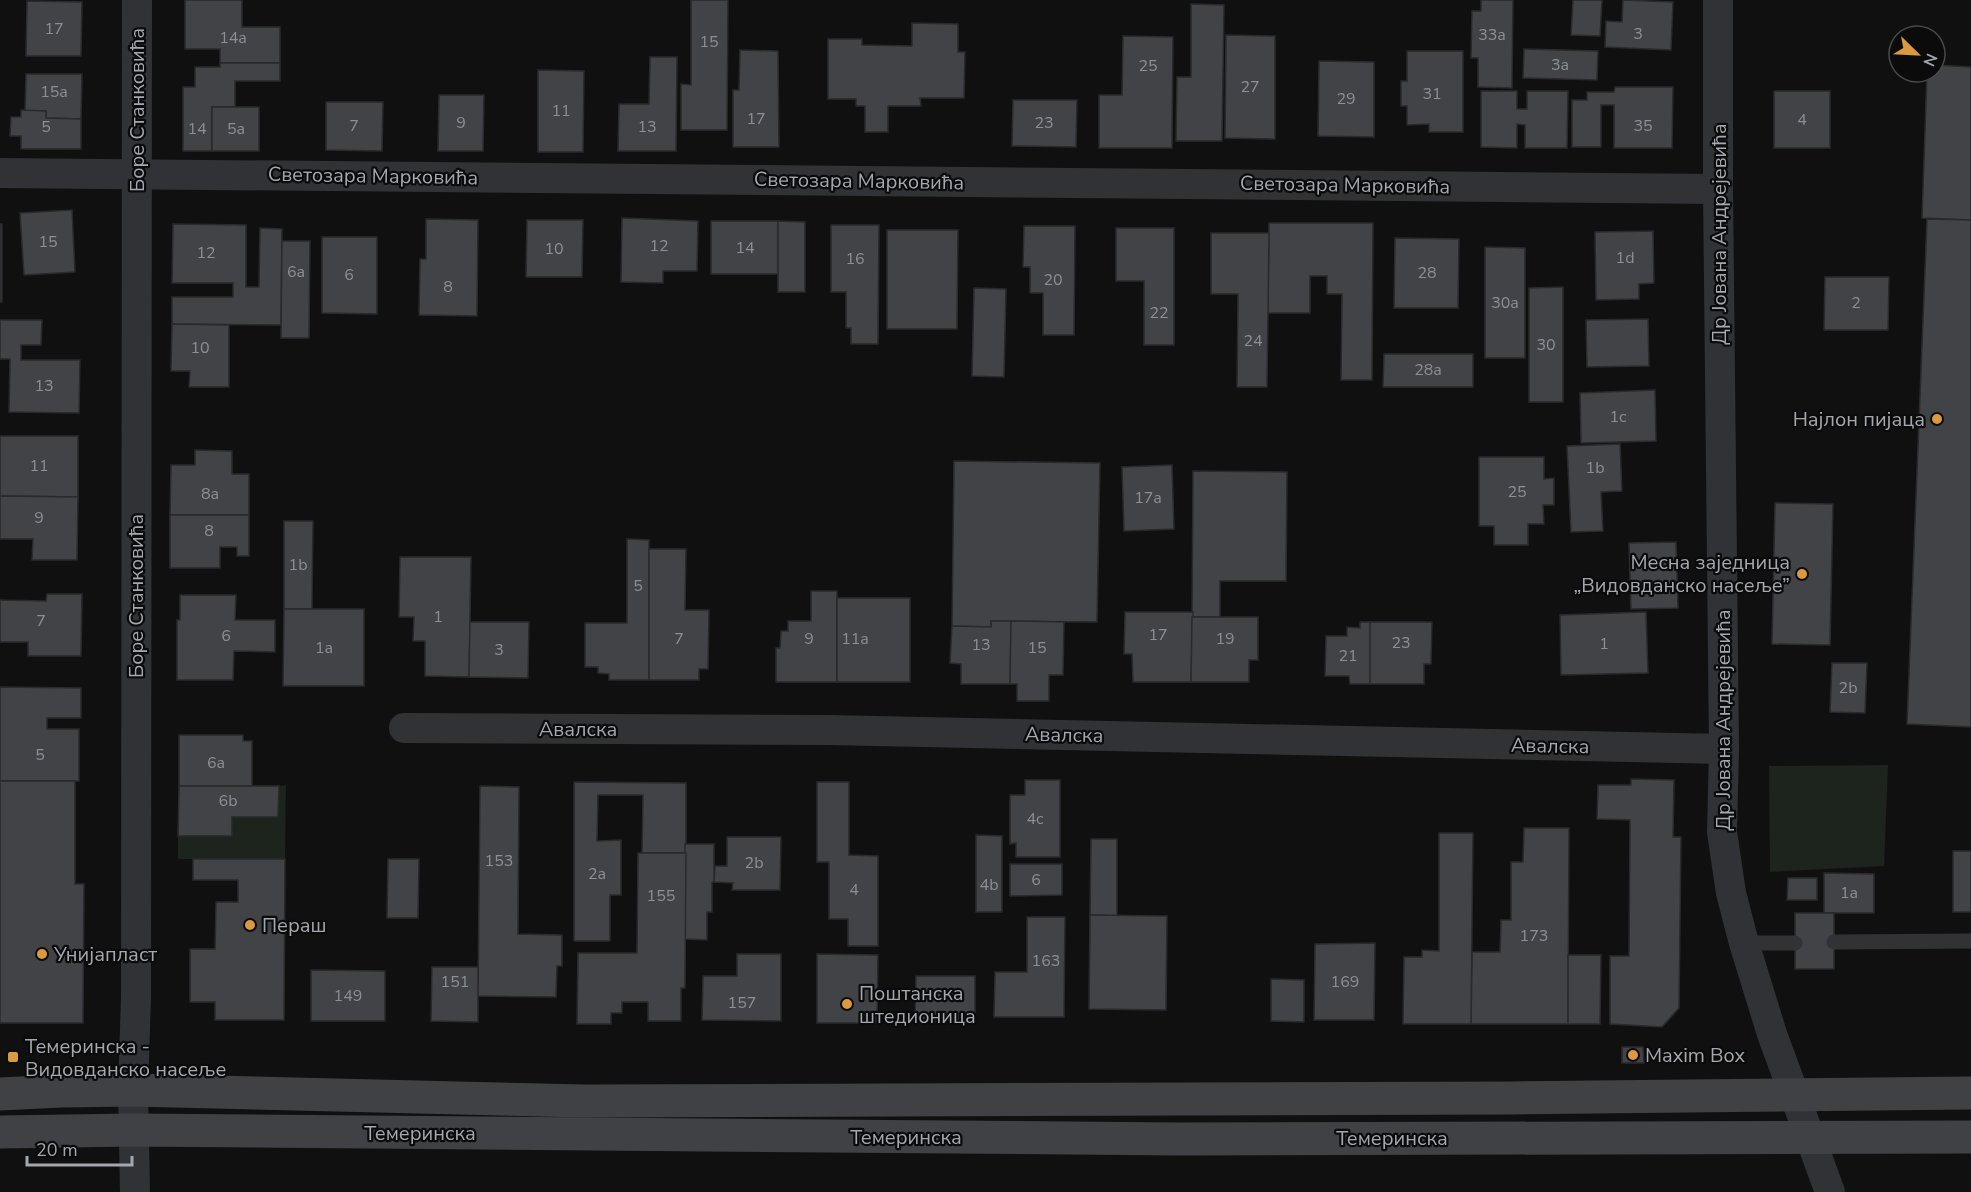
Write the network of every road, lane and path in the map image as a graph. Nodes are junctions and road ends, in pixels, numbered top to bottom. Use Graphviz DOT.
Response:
graph roads {
  1 [pos="137,0"];
  2 [pos="1718,0"];
  3 [pos="0,173"];
  4 [pos="136,173"];
  5 [pos="1718,189"];
  6 [pos="404,728"];
  7 [pos="1724,749"];
  8 [pos="1971,941"];
  9 [pos="1834,942"];
  10 [pos="1744,943"];
  11 [pos="1795,943"];
  12 [pos="133,1090"];
  13 [pos="1971,1093"];
  14 [pos="0,1094"];
  15 [pos="1796,1095"];
  16 [pos="134,1130"];
  17 [pos="0,1131"];
  18 [pos="1971,1137"];
  19 [pos="1811,1138"];
  20 [pos="135,1192"];
  21 [pos="1830,1192"];
  1 -- 4 [label="street, Боре Станковића"];
  2 -- 5 [label="street, Др Јована Андрејевића"];
  3 -- 4 [label="street, Светозара Марковића"];
  4 -- 5 [label="street, Светозара Марковића"];
  4 -- 12 [label="street, Боре Станковића"];
  5 -- 7 [label="street, Др Јована Андрејевића"];
  6 -- 7 [label="street, Авалска"];
  7 -- 10 [label="street, Др Јована Андрејевића"];
  8 -- 9 [label="lane"];
  10 -- 11 [label="lane"];
  10 -- 15 [label="street, Др Јована Андрејевића"];
  12 -- 14 [label="main road, Темеринска"];
  12 -- 15 [label="main road, Темеринска"];
  12 -- 16 [label="street, Боре Станковића"];
  13 -- 15 [label="main road, Темеринска"];
  15 -- 19 [label="street, Др Јована Андрејевића"];
  16 -- 17 [label="main road, Темеринска"];
  16 -- 19 [label="main road, Темеринска"];
  16 -- 20 [label="street, Боре Станковића"];
  18 -- 19 [label="main road, Темеринска"];
  19 -- 21 [label="street, Др Јована Андрејевића"];
}
